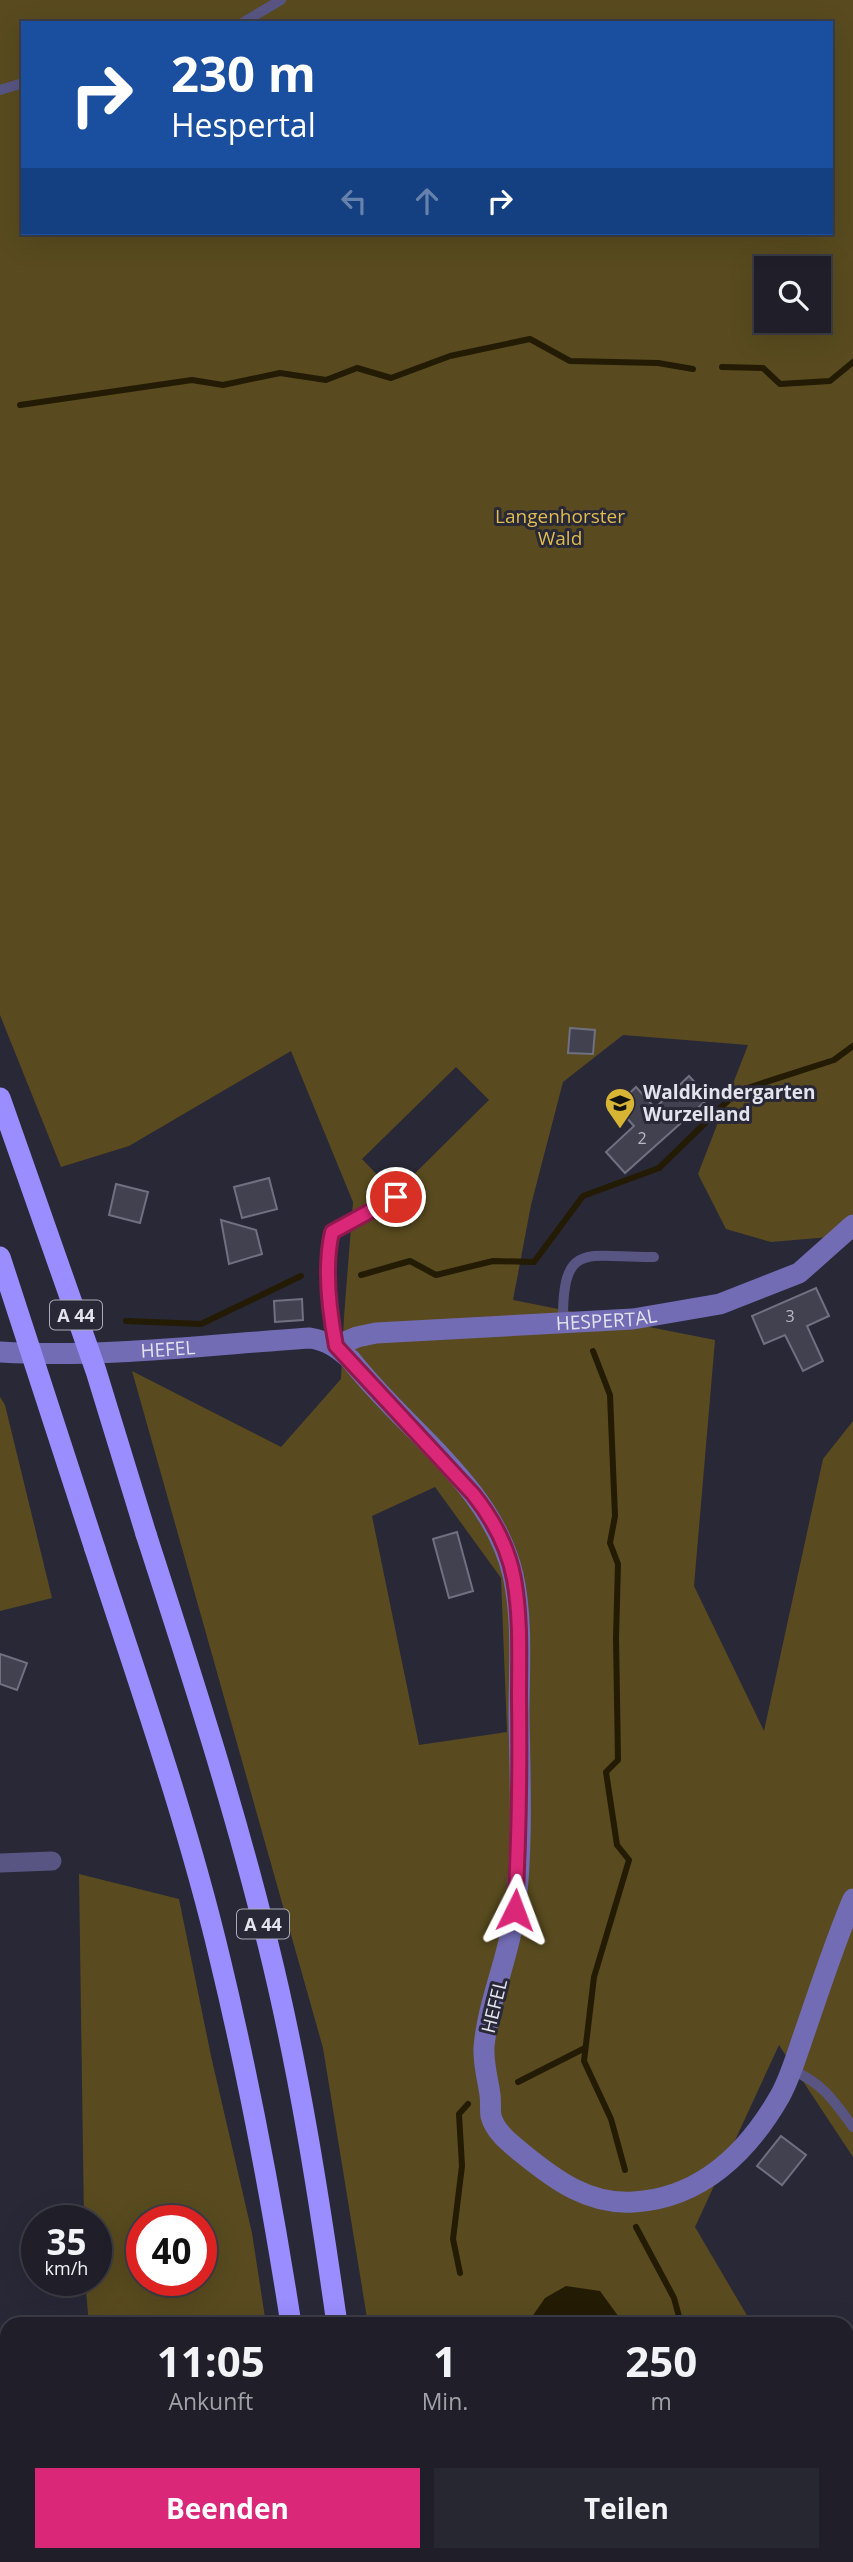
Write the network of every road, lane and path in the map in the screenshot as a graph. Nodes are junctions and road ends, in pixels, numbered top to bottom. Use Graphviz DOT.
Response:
graph roads {
  1 [pos="281,0"];
  2 [pos="245,21"];
  3 [pos="21,84"];
  4 [pos="0,90"];
  5 [pos="0,1098"];
  6 [pos="396,1197"];
  7 [pos="853,1224"];
  8 [pos="0,1257"];
  9 [pos="654,1257"];
  10 [pos="563,1323"];
  11 [pos="336,1346"];
  12 [pos="0,1353"];
  13 [pos="52,1861"];
  14 [pos="0,1863"];
  15 [pos="853,1899"];
  16 [pos="791,2070"];
  17 [pos="853,2127"];
  18 [pos="290,2317"];
  19 [pos="336,2317"];
  1 -- 2 [label="lane"];
  3 -- 4 [label="lane"];
  5 -- 19 [label="highway, A 44, bridge"];
  6 -- 11 [label="lane"];
  7 -- 10 [label="street, HESPERTAL"];
  8 -- 18 [label="highway, A 44, bridge"];
  9 -- 10 [label="lane"];
  10 -- 11 [label="street, HESPERTAL"];
  11 -- 12 [label="street, HEFEL"];
  11 -- 16 [label="street, HEFEL"];
  13 -- 14 [label="street"];
  15 -- 16 [label="street, HEFEL"];
  16 -- 17 [label="lane"];
}
